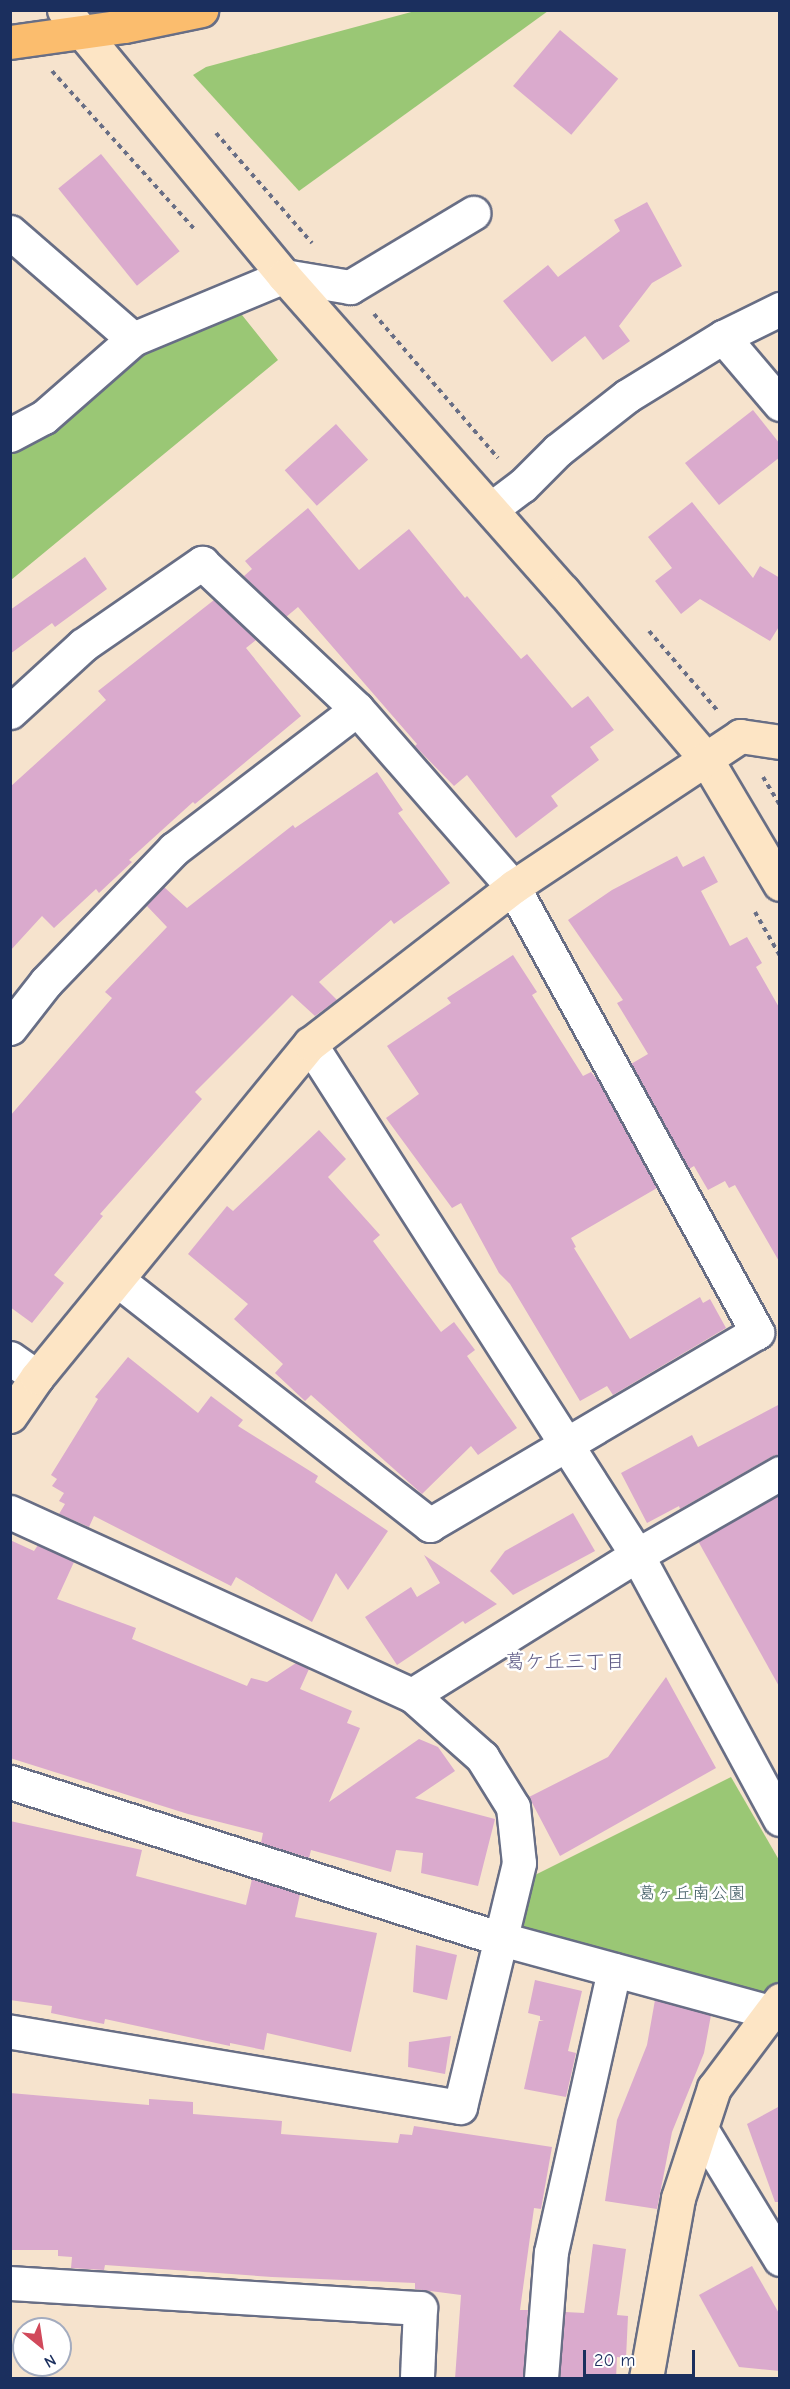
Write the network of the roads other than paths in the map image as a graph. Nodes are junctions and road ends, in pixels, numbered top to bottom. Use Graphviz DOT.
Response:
graph roads {
  1 [pos="201,10"];
  2 [pos="73,22"];
  3 [pos="17,41"];
  4 [pos="473,213"];
  5 [pos="10,232"];
  6 [pos="284,276"];
  7 [pos="780,309"];
  8 [pos="723,337"];
  9 [pos="134,339"];
  10 [pos="780,404"];
  11 [pos="10,435"];
  12 [pos="491,509"];
  13 [pos="357,709"];
  14 [pos="10,712"];
  15 [pos="780,742"];
  16 [pos="706,759"];
  17 [pos="780,884"];
  18 [pos="513,887"];
  19 [pos="10,1028"];
  20 [pos="310,1044"];
  21 [pos="118,1281"];
  22 [pos="10,1358"];
  23 [pos="37,1377"];
  24 [pos="10,1416"];
  25 [pos="567,1444"];
  26 [pos="780,1473"];
  27 [pos="10,1512"];
  28 [pos="637,1555"];
  29 [pos="412,1695"];
  30 [pos="10,1782"];
  31 [pos="780,1819"];
  32 [pos="501,1939"];
  33 [pos="614,1970"];
  34 [pos="775,2006"];
  35 [pos="10,2032"];
  36 [pos="701,2129"];
  37 [pos="780,2259"];
  38 [pos="10,2283"];
  39 [pos="417,2379"];
  40 [pos="540,2379"];
  41 [pos="646,2379"];
  1 -- 2 [label="highway"];
  2 -- 3 [label="highway"];
  2 -- 6 [label="street"];
  4 -- 6 [label="street"];
  5 -- 9 [label="street"];
  6 -- 9 [label="street"];
  6 -- 12 [label="street"];
  7 -- 8 [label="street"];
  8 -- 10 [label="street"];
  8 -- 12 [label="street"];
  9 -- 11 [label="street"];
  12 -- 16 [label="street"];
  13 -- 14 [label="street"];
  13 -- 18 [label="street"];
  13 -- 19 [label="street"];
  15 -- 16 [label="street"];
  16 -- 17 [label="street"];
  16 -- 18 [label="street"];
  18 -- 20 [label="street"];
  18 -- 25 [label="street"];
  20 -- 21 [label="street"];
  20 -- 25 [label="street"];
  21 -- 23 [label="street"];
  21 -- 25 [label="street"];
  22 -- 23 [label="street"];
  23 -- 24 [label="street"];
  25 -- 28 [label="street"];
  26 -- 28 [label="street"];
  27 -- 29 [label="street"];
  28 -- 29 [label="street"];
  28 -- 31 [label="street"];
  29 -- 32 [label="street"];
  30 -- 32 [label="street"];
  32 -- 33 [label="street"];
  32 -- 35 [label="street"];
  33 -- 34 [label="street"];
  33 -- 40 [label="street"];
  34 -- 36 [label="street"];
  36 -- 37 [label="street"];
  36 -- 41 [label="street"];
  38 -- 39 [label="street"];
}
